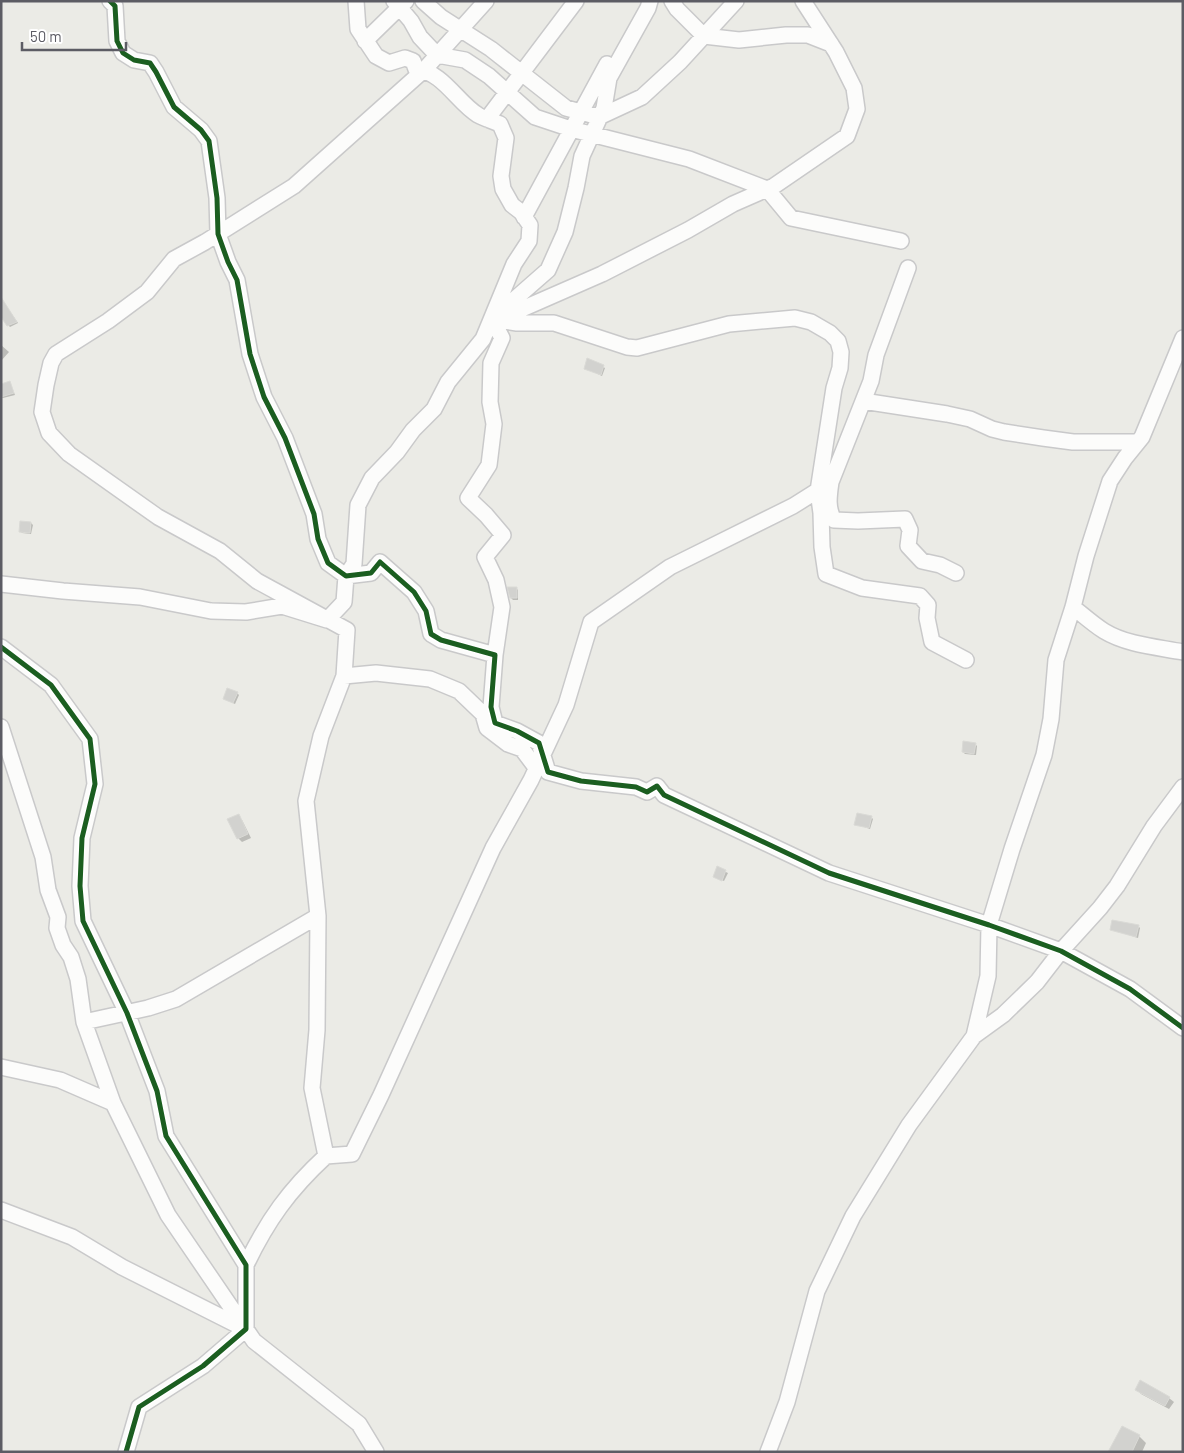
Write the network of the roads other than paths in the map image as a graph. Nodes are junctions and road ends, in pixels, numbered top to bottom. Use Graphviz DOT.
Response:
graph roads {
  1 [pos="356,1"];
  2 [pos="423,1"];
  3 [pos="486,1"];
  4 [pos="576,1"];
  5 [pos="645,1"];
  6 [pos="650,1"];
  7 [pos="672,1"];
  8 [pos="736,1"];
  9 [pos="804,1"];
  10 [pos="118,3"];
  11 [pos="400,3"];
  12 [pos="460,29"];
  13 [pos="704,36"];
  14 [pos="365,42"];
  15 [pos="831,44"];
  16 [pos="437,55"];
  17 [pos="424,70"];
  18 [pos="522,73"];
  19 [pos="507,92"];
  20 [pos="581,112"];
  21 [pos="599,117"];
  22 [pos="487,119"];
  23 [pos="572,129"];
  24 [pos="592,135"];
  25 [pos="766,189"];
  26 [pos="524,217"];
  27 [pos="218,234"];
  28 [pos="900,241"];
  29 [pos="908,268"];
  30 [pos="494,319"];
  31 [pos="1183,338"];
  32 [pos="863,401"];
  33 [pos="1138,442"];
  34 [pos="831,482"];
  35 [pos="818,491"];
  36 [pos="956,573"];
  37 [pos="346,576"];
  38 [pos="1,584"];
  39 [pos="1073,607"];
  40 [pos="327,620"];
  41 [pos="1,647"];
  42 [pos="1183,652"];
  43 [pos="495,655"];
  44 [pos="966,660"];
  45 [pos="344,676"];
  46 [pos="1,727"];
  47 [pos="539,763"];
  48 [pos="1183,787"];
  49 [pos="318,916"];
  50 [pos="989,925"];
  51 [pos="1061,951"];
  52 [pos="127,1013"];
  53 [pos="84,1022"];
  54 [pos="1183,1028"];
  55 [pos="974,1036"];
  56 [pos="1,1067"];
  57 [pos="113,1102"];
  58 [pos="326,1156"];
  59 [pos="1,1210"];
  60 [pos="246,1265"];
  61 [pos="246,1329"];
  62 [pos="126,1452"];
  63 [pos="376,1452"];
  64 [pos="768,1452"];
  1 -- 14 [label="street"];
  2 -- 12 [label="street"];
  3 -- 12 [label="street"];
  4 -- 18 [label="street"];
  5 -- 20 [label="street"];
  6 -- 21 [label="street"];
  7 -- 13 [label="street"];
  8 -- 13 [label="street"];
  9 -- 15 [label="street"];
  10 -- 27 [label="street"];
  11 -- 14 [label="street"];
  11 -- 16 [label="street"];
  12 -- 16 [label="street"];
  12 -- 18 [label="street"];
  13 -- 15 [label="street"];
  13 -- 21 [label="street"];
  14 -- 17 [label="street"];
  15 -- 25 [label="street"];
  16 -- 17 [label="street"];
  16 -- 19 [label="street"];
  17 -- 22 [label="street"];
  17 -- 27 [label="street"];
  18 -- 19 [label="street"];
  18 -- 20 [label="street"];
  19 -- 22 [label="street"];
  19 -- 23 [label="street"];
  20 -- 21 [label="street"];
  20 -- 23 [label="street"];
  21 -- 24 [label="street"];
  22 -- 26 [label="street"];
  23 -- 24 [label="street"];
  23 -- 26 [label="street"];
  24 -- 25 [label="street"];
  24 -- 30 [label="street"];
  25 -- 28 [label="street"];
  25 -- 30 [label="street"];
  26 -- 30 [label="street"];
  27 -- 37 [label="street"];
  27 -- 40 [label="street"];
  29 -- 32 [label="street"];
  30 -- 35 [label="street"];
  30 -- 37 [label="street"];
  30 -- 43 [label="street"];
  31 -- 33 [label="street"];
  32 -- 33 [label="street"];
  32 -- 34 [label="street"];
  33 -- 39 [label="street"];
  34 -- 35 [label="street"];
  34 -- 36 [label="street"];
  35 -- 44 [label="street"];
  35 -- 47 [label="street"];
  37 -- 40 [label="street"];
  37 -- 43 [label="street"];
  38 -- 40 [label="street"];
  39 -- 42 [label="street"];
  39 -- 50 [label="street"];
  40 -- 45 [label="street"];
  41 -- 52 [label="street"];
  43 -- 47 [label="street"];
  45 -- 47 [label="street"];
  45 -- 49 [label="street"];
  46 -- 53 [label="street"];
  47 -- 50 [label="street"];
  47 -- 58 [label="street"];
  48 -- 51 [label="street"];
  49 -- 52 [label="street"];
  49 -- 58 [label="street"];
  50 -- 51 [label="street"];
  50 -- 55 [label="street"];
  51 -- 54 [label="street"];
  51 -- 55 [label="street"];
  52 -- 53 [label="street"];
  52 -- 60 [label="street"];
  53 -- 57 [label="street"];
  55 -- 64 [label="street"];
  56 -- 57 [label="street"];
  57 -- 61 [label="street"];
  58 -- 60 [label="street"];
  59 -- 61 [label="street"];
  60 -- 61 [label="street"];
  61 -- 62 [label="street"];
  61 -- 63 [label="street"];
}
